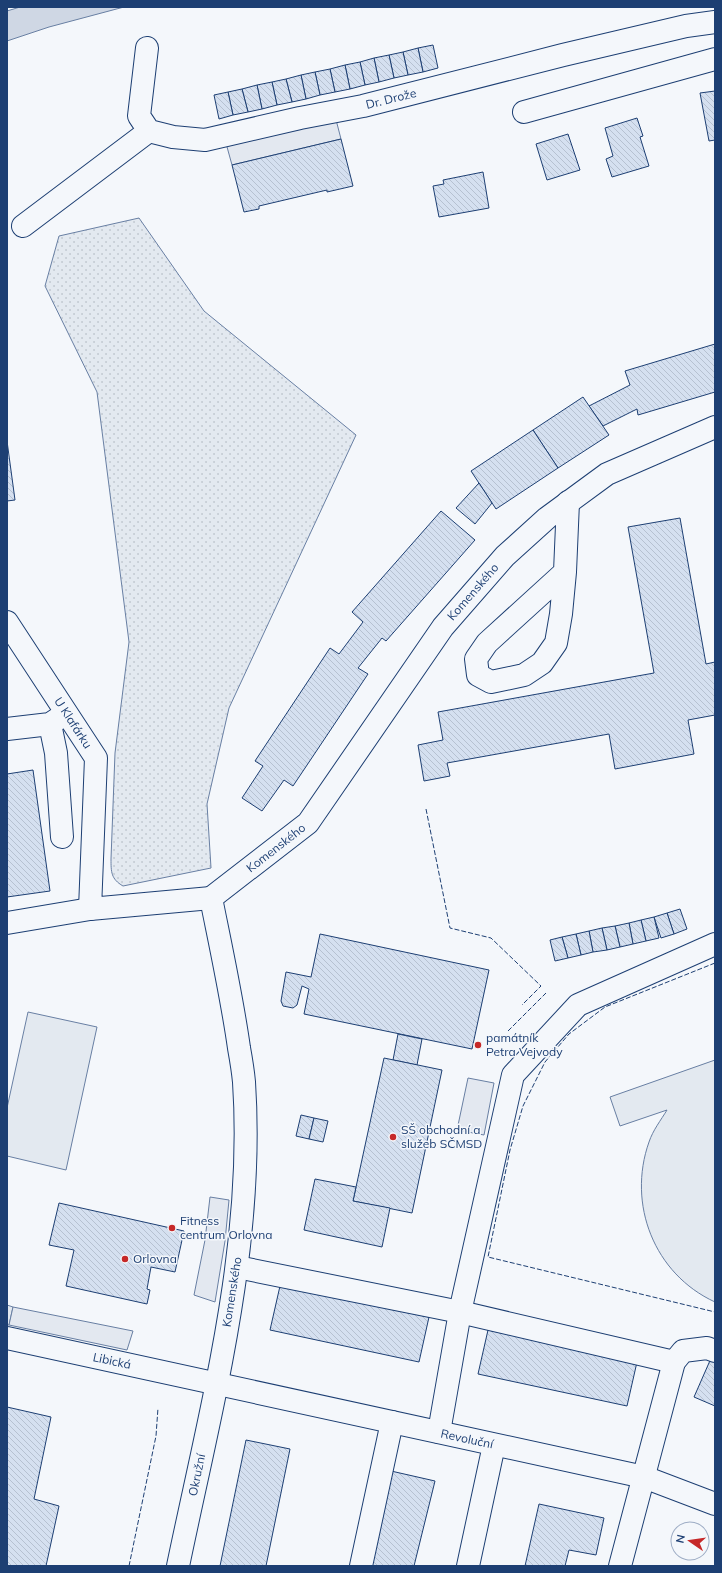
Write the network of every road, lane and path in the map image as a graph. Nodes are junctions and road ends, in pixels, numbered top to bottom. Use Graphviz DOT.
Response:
graph roads {
  1 [pos="715,22"];
  2 [pos="147,48"];
  3 [pos="715,59"];
  4 [pos="524,112"];
  5 [pos="149,131"];
  6 [pos="23,226"];
  7 [pos="715,427"];
  8 [pos="568,502"];
  9 [pos="565,572"];
  10 [pos="7,622"];
  11 [pos="58,718"];
  12 [pos="7,729"];
  13 [pos="62,837"];
  14 [pos="211,898"];
  15 [pos="90,909"];
  16 [pos="7,923"];
  17 [pos="715,944"];
  18 [pos="237,1267"];
  19 [pos="460,1312"];
  20 [pos="7,1338"];
  21 [pos="715,1351"];
  22 [pos="674,1362"];
  23 [pos="216,1384"];
  24 [pos="392,1422"];
  25 [pos="439,1432"];
  26 [pos="494,1444"];
  27 [pos="644,1477"];
  28 [pos="715,1504"];
  29 [pos="178,1566"];
  30 [pos="361,1566"];
  31 [pos="468,1566"];
  32 [pos="620,1566"];
  1 -- 5 [label="street, Dr. Drože"];
  2 -- 5 [label="street"];
  3 -- 4 [label="street"];
  5 -- 6 [label="street"];
  7 -- 8 [label="street, Komenského"];
  8 -- 9 [label="street"];
  8 -- 14 [label="street, Komenského"];
  9 -- 9 [label="street"];
  10 -- 11 [label="street, U Klafárku"];
  11 -- 12 [label="street"];
  11 -- 13 [label="street"];
  11 -- 15 [label="street, U Klafárku"];
  14 -- 15 [label="street"];
  14 -- 18 [label="street, Komenského"];
  15 -- 16 [label="street"];
  17 -- 19 [label="street"];
  18 -- 19 [label="street"];
  18 -- 23 [label="street, Komenského"];
  19 -- 22 [label="street"];
  19 -- 25 [label="street"];
  20 -- 23 [label="street, Libická"];
  21 -- 22 [label="street"];
  22 -- 27 [label="street"];
  23 -- 24 [label="street, Revoluční"];
  23 -- 29 [label="street, Okružní"];
  24 -- 25 [label="street, Revoluční"];
  24 -- 30 [label="street"];
  25 -- 26 [label="street, Revoluční"];
  26 -- 27 [label="street, Revoluční"];
  26 -- 31 [label="street"];
  27 -- 28 [label="street, Revoluční"];
  27 -- 32 [label="street"];
}
